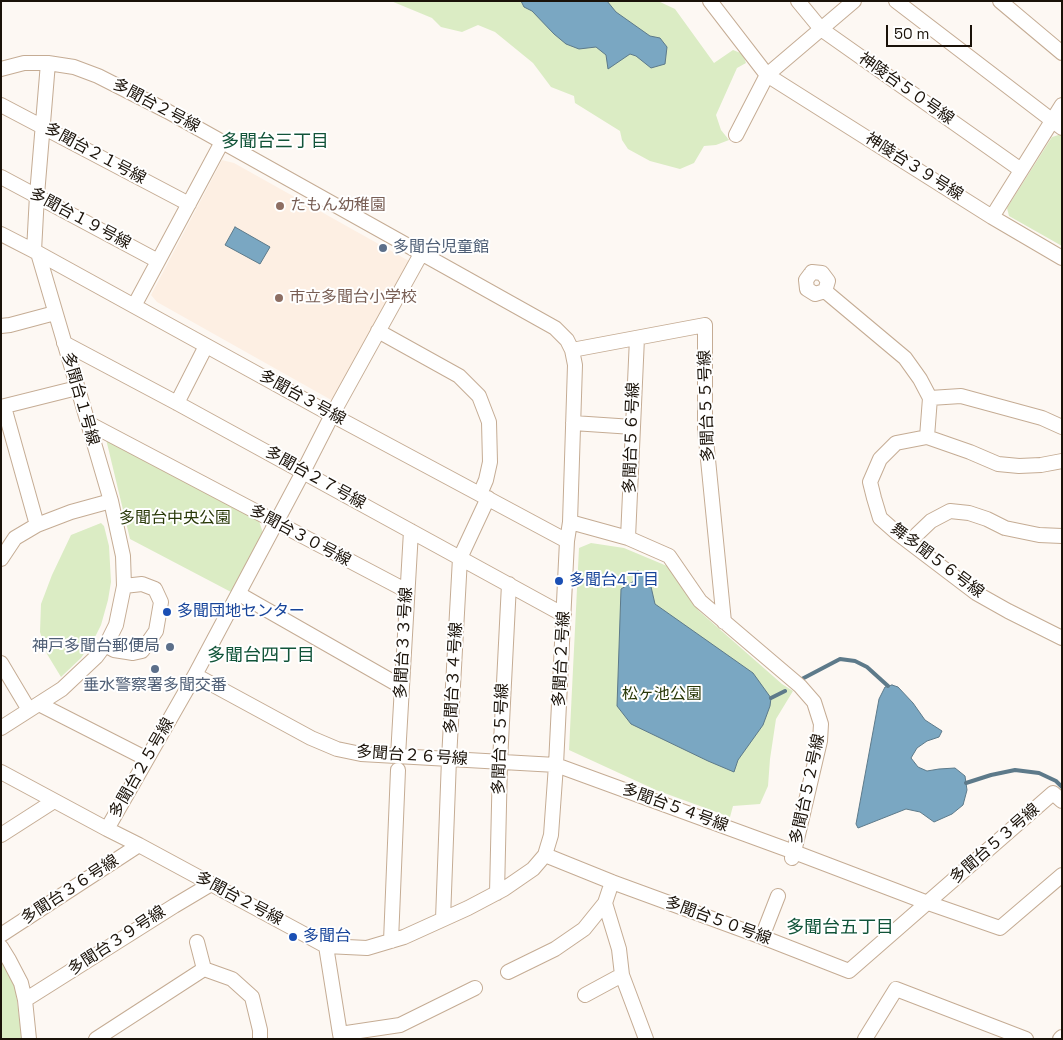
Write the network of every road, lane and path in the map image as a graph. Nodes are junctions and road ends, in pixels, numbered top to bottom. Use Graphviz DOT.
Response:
graph roads {
  1 [pos="710,1"];
  2 [pos="798,1"];
  3 [pos="854,1"];
  4 [pos="896,1"];
  5 [pos="1000,1"];
  6 [pos="821,29"];
  7 [pos="1062,53"];
  8 [pos="48,62"];
  9 [pos="1,69"];
  10 [pos="767,75"];
  11 [pos="1,105"];
  12 [pos="1062,105"];
  13 [pos="1057,124"];
  14 [pos="42,126"];
  15 [pos="736,135"];
  16 [pos="222,142"];
  17 [pos="1021,170"];
  18 [pos="1,177"];
  19 [pos="36,195"];
  20 [pos="189,204"];
  21 [pos="992,216"];
  22 [pos="1,234"];
  23 [pos="36,252"];
  24 [pos="421,254"];
  25 [pos="1062,258"];
  26 [pos="158,261"];
  27 [pos="825,291"];
  28 [pos="134,306"];
  29 [pos="56,313"];
  30 [pos="1,326"];
  31 [pos="378,331"];
  32 [pos="637,338"];
  33 [pos="64,343"];
  34 [pos="206,346"];
  35 [pos="572,350"];
  36 [pos="77,388"];
  37 [pos="930,398"];
  38 [pos="177,403"];
  39 [pos="2,407"];
  40 [pos="332,415"];
  41 [pos="88,423"];
  42 [pos="573,423"];
  43 [pos="633,427"];
  44 [pos="1062,427"];
  45 [pos="927,437"];
  46 [pos="1062,461"];
  47 [pos="303,472"];
  48 [pos="484,496"];
  49 [pos="110,501"];
  50 [pos="570,522"];
  51 [pos="276,523"];
  52 [pos="37,525"];
  53 [pos="411,531"];
  54 [pos="1062,536"];
  55 [pos="628,538"];
  56 [pos="568,541"];
  57 [pos="909,542"];
  58 [pos="460,558"];
  59 [pos="1,559"];
  60 [pos="509,584"];
  61 [pos="124,586"];
  62 [pos="407,591"];
  63 [pos="239,594"];
  64 [pos="564,615"];
  65 [pos="724,622"];
  66 [pos="1062,638"];
  67 [pos="105,645"];
  68 [pos="1,663"];
  69 [pos="195,675"];
  70 [pos="402,687"];
  71 [pos="34,707"];
  72 [pos="1,728"];
  73 [pos="147,759"];
  74 [pos="449,759"];
  75 [pos="500,762"];
  76 [pos="398,763"];
  77 [pos="556,765"];
  78 [pos="1,772"];
  79 [pos="54,800"];
  80 [pos="1062,801"];
  81 [pos="107,829"];
  82 [pos="1,835"];
  83 [pos="139,845"];
  84 [pos="545,855"];
  85 [pos="793,855"];
  86 [pos="1062,875"];
  87 [pos="612,882"];
  88 [pos="210,884"];
  89 [pos="496,893"];
  90 [pos="778,896"];
  91 [pos="605,903"];
  92 [pos="928,903"];
  93 [pos="443,919"];
  94 [pos="1,935"];
  95 [pos="762,937"];
  96 [pos="390,941"];
  97 [pos="197,942"];
  98 [pos="326,946"];
  99 [pos="1,947"];
  100 [pos="204,969"];
  101 [pos="508,972"];
  102 [pos="622,975"];
  103 [pos="475,988"];
  104 [pos="584,995"];
  105 [pos="25,1000"];
  106 [pos="340,1036"];
  107 [pos="29,1039"];
  108 [pos="96,1039"];
  109 [pos="260,1039"];
  110 [pos="646,1039"];
  111 [pos="865,1039"];
  112 [pos="1026,1039"];
  1 -- 10 [label="street, 神陵台３９号線"];
  2 -- 6 [label="street, 神陵台５０号線"];
  3 -- 6 [label="street"];
  4 -- 13 [label="street"];
  5 -- 7 [label="street"];
  6 -- 10 [label="street"];
  6 -- 17 [label="street, 神陵台５０号線"];
  8 -- 9 [label="street, 多聞台２号線"];
  8 -- 14 [label="street, 多聞台１号線"];
  8 -- 16 [label="street, 多聞台２号線"];
  10 -- 15 [label="street"];
  10 -- 21 [label="street, 神陵台３９号線"];
  11 -- 14 [label="street, 多聞台２１号線"];
  12 -- 13 [label="street"];
  13 -- 17 [label="street"];
  14 -- 19 [label="street, 多聞台１号線"];
  14 -- 20 [label="street, 多聞台２１号線"];
  16 -- 20 [label="street"];
  16 -- 24 [label="street, 多聞台２号線"];
  17 -- 21 [label="street"];
  18 -- 19 [label="street, 多聞台１９号線"];
  19 -- 23 [label="street, 多聞台１号線"];
  19 -- 26 [label="street, 多聞台１９号線"];
  20 -- 26 [label="street"];
  21 -- 25 [label="street, 神陵台３９号線"];
  22 -- 23 [label="street"];
  23 -- 28 [label="street, 多聞台３号線"];
  23 -- 29 [label="street, 多聞台１号線"];
  24 -- 31 [label="street, 多聞台２５号線"];
  24 -- 35 [label="street, 多聞台２号線"];
  26 -- 28 [label="street"];
  27 -- 37 [label="street"];
  28 -- 34 [label="street, 多聞台３号線"];
  29 -- 30 [label="street"];
  29 -- 33 [label="street, 多聞台１号線"];
  31 -- 40 [label="street, 多聞台２５号線"];
  31 -- 48 [label="street"];
  32 -- 35 [label="street, 多聞台５５号線"];
  32 -- 43 [label="street, 多聞台５６号線"];
  32 -- 65 [label="street, 多聞台５５号線"];
  33 -- 36 [label="street, 多聞台１号線"];
  33 -- 38 [label="street, 多聞台２７号線"];
  34 -- 38 [label="street"];
  34 -- 40 [label="street, 多聞台３号線"];
  35 -- 42 [label="street, 多聞台２号線"];
  36 -- 39 [label="street"];
  36 -- 41 [label="street, 多聞台１号線"];
  37 -- 44 [label="street"];
  37 -- 45 [label="street"];
  38 -- 47 [label="street, 多聞台２７号線"];
  39 -- 52 [label="street"];
  40 -- 47 [label="street, 多聞台２５号線"];
  40 -- 48 [label="street, 多聞台３号線"];
  41 -- 49 [label="street, 多聞台１号線"];
  41 -- 51 [label="street, 多聞台３０号線"];
  42 -- 43 [label="street"];
  42 -- 50 [label="street, 多聞台２号線"];
  43 -- 55 [label="street, 多聞台５６号線"];
  45 -- 46 [label="street"];
  45 -- 57 [label="street, 舞多聞５６号線"];
  47 -- 51 [label="street, 多聞台２５号線"];
  47 -- 53 [label="street, 多聞台２７号線"];
  48 -- 56 [label="street, 多聞台３号線"];
  48 -- 58 [label="street"];
  49 -- 52 [label="street"];
  49 -- 61 [label="street, 多聞台１号線"];
  50 -- 55 [label="street, 多聞台５２号線"];
  50 -- 56 [label="street, 多聞台２号線"];
  51 -- 62 [label="street, 多聞台３０号線"];
  51 -- 63 [label="street, 多聞台２５号線"];
  52 -- 59 [label="street"];
  53 -- 58 [label="street, 多聞台２７号線"];
  53 -- 62 [label="street, 多聞台３３号線"];
  54 -- 57 [label="street"];
  55 -- 65 [label="street, 多聞台５２号線"];
  56 -- 64 [label="street, 多聞台２号線"];
  57 -- 66 [label="street, 舞多聞５６号線"];
  58 -- 60 [label="street, 多聞台２７号線"];
  58 -- 74 [label="street, 多聞台３４号線"];
  60 -- 64 [label="street, 多聞台２７号線"];
  60 -- 75 [label="street, 多聞台３５号線"];
  61 -- 67 [label="street, 多聞台１号線"];
  61 -- 67 [label="street"];
  62 -- 70 [label="street, 多聞台３３号線"];
  63 -- 69 [label="street, 多聞台２５号線"];
  63 -- 70 [label="street"];
  64 -- 77 [label="street, 多聞台２号線"];
  65 -- 85 [label="street, 多聞台５２号線"];
  67 -- 71 [label="street, 多聞台１号線"];
  68 -- 71 [label="street"];
  69 -- 73 [label="street, 多聞台２５号線"];
  69 -- 76 [label="street, 多聞台２６号線"];
  70 -- 76 [label="street, 多聞台３３号線"];
  71 -- 72 [label="street, 多聞台１号線"];
  71 -- 73 [label="street"];
  73 -- 81 [label="street, 多聞台２５号線"];
  74 -- 75 [label="street, 多聞台２６号線"];
  74 -- 76 [label="street, 多聞台２６号線"];
  74 -- 93 [label="street, 多聞台３４号線"];
  75 -- 77 [label="street, 多聞台２６号線"];
  75 -- 89 [label="street, 多聞台３５号線"];
  76 -- 96 [label="street, 多聞台３３号線"];
  77 -- 84 [label="street, 多聞台２号線"];
  77 -- 85 [label="street, 多聞台５４号線"];
  78 -- 79 [label="street, 多聞台２号線"];
  79 -- 81 [label="street, 多聞台２号線"];
  79 -- 82 [label="street"];
  80 -- 92 [label="street, 多聞台５３号線"];
  81 -- 83 [label="street, 多聞台２号線"];
  83 -- 88 [label="street, 多聞台２号線"];
  83 -- 94 [label="street, 多聞台３６号線"];
  84 -- 87 [label="street, 多聞台５０号線"];
  84 -- 89 [label="street, 多聞台２号線"];
  85 -- 92 [label="street, 多聞台５２号線"];
  86 -- 92 [label="street, 多聞台５２号線"];
  87 -- 91 [label="street"];
  87 -- 95 [label="street, 多聞台５０号線"];
  88 -- 98 [label="street, 多聞台２号線"];
  88 -- 105 [label="street, 多聞台３９号線"];
  89 -- 93 [label="street, 多聞台２号線"];
  90 -- 95 [label="street"];
  91 -- 101 [label="street"];
  91 -- 102 [label="street"];
  92 -- 95 [label="street, 多聞台５０号線"];
  93 -- 96 [label="street, 多聞台２号線"];
  96 -- 98 [label="street, 多聞台２号線"];
  97 -- 100 [label="street"];
  98 -- 106 [label="street"];
  99 -- 105 [label="street"];
  100 -- 108 [label="street"];
  100 -- 109 [label="street"];
  102 -- 104 [label="street"];
  102 -- 110 [label="street"];
  103 -- 106 [label="street"];
  105 -- 107 [label="street"];
  111 -- 112 [label="street"];
}
